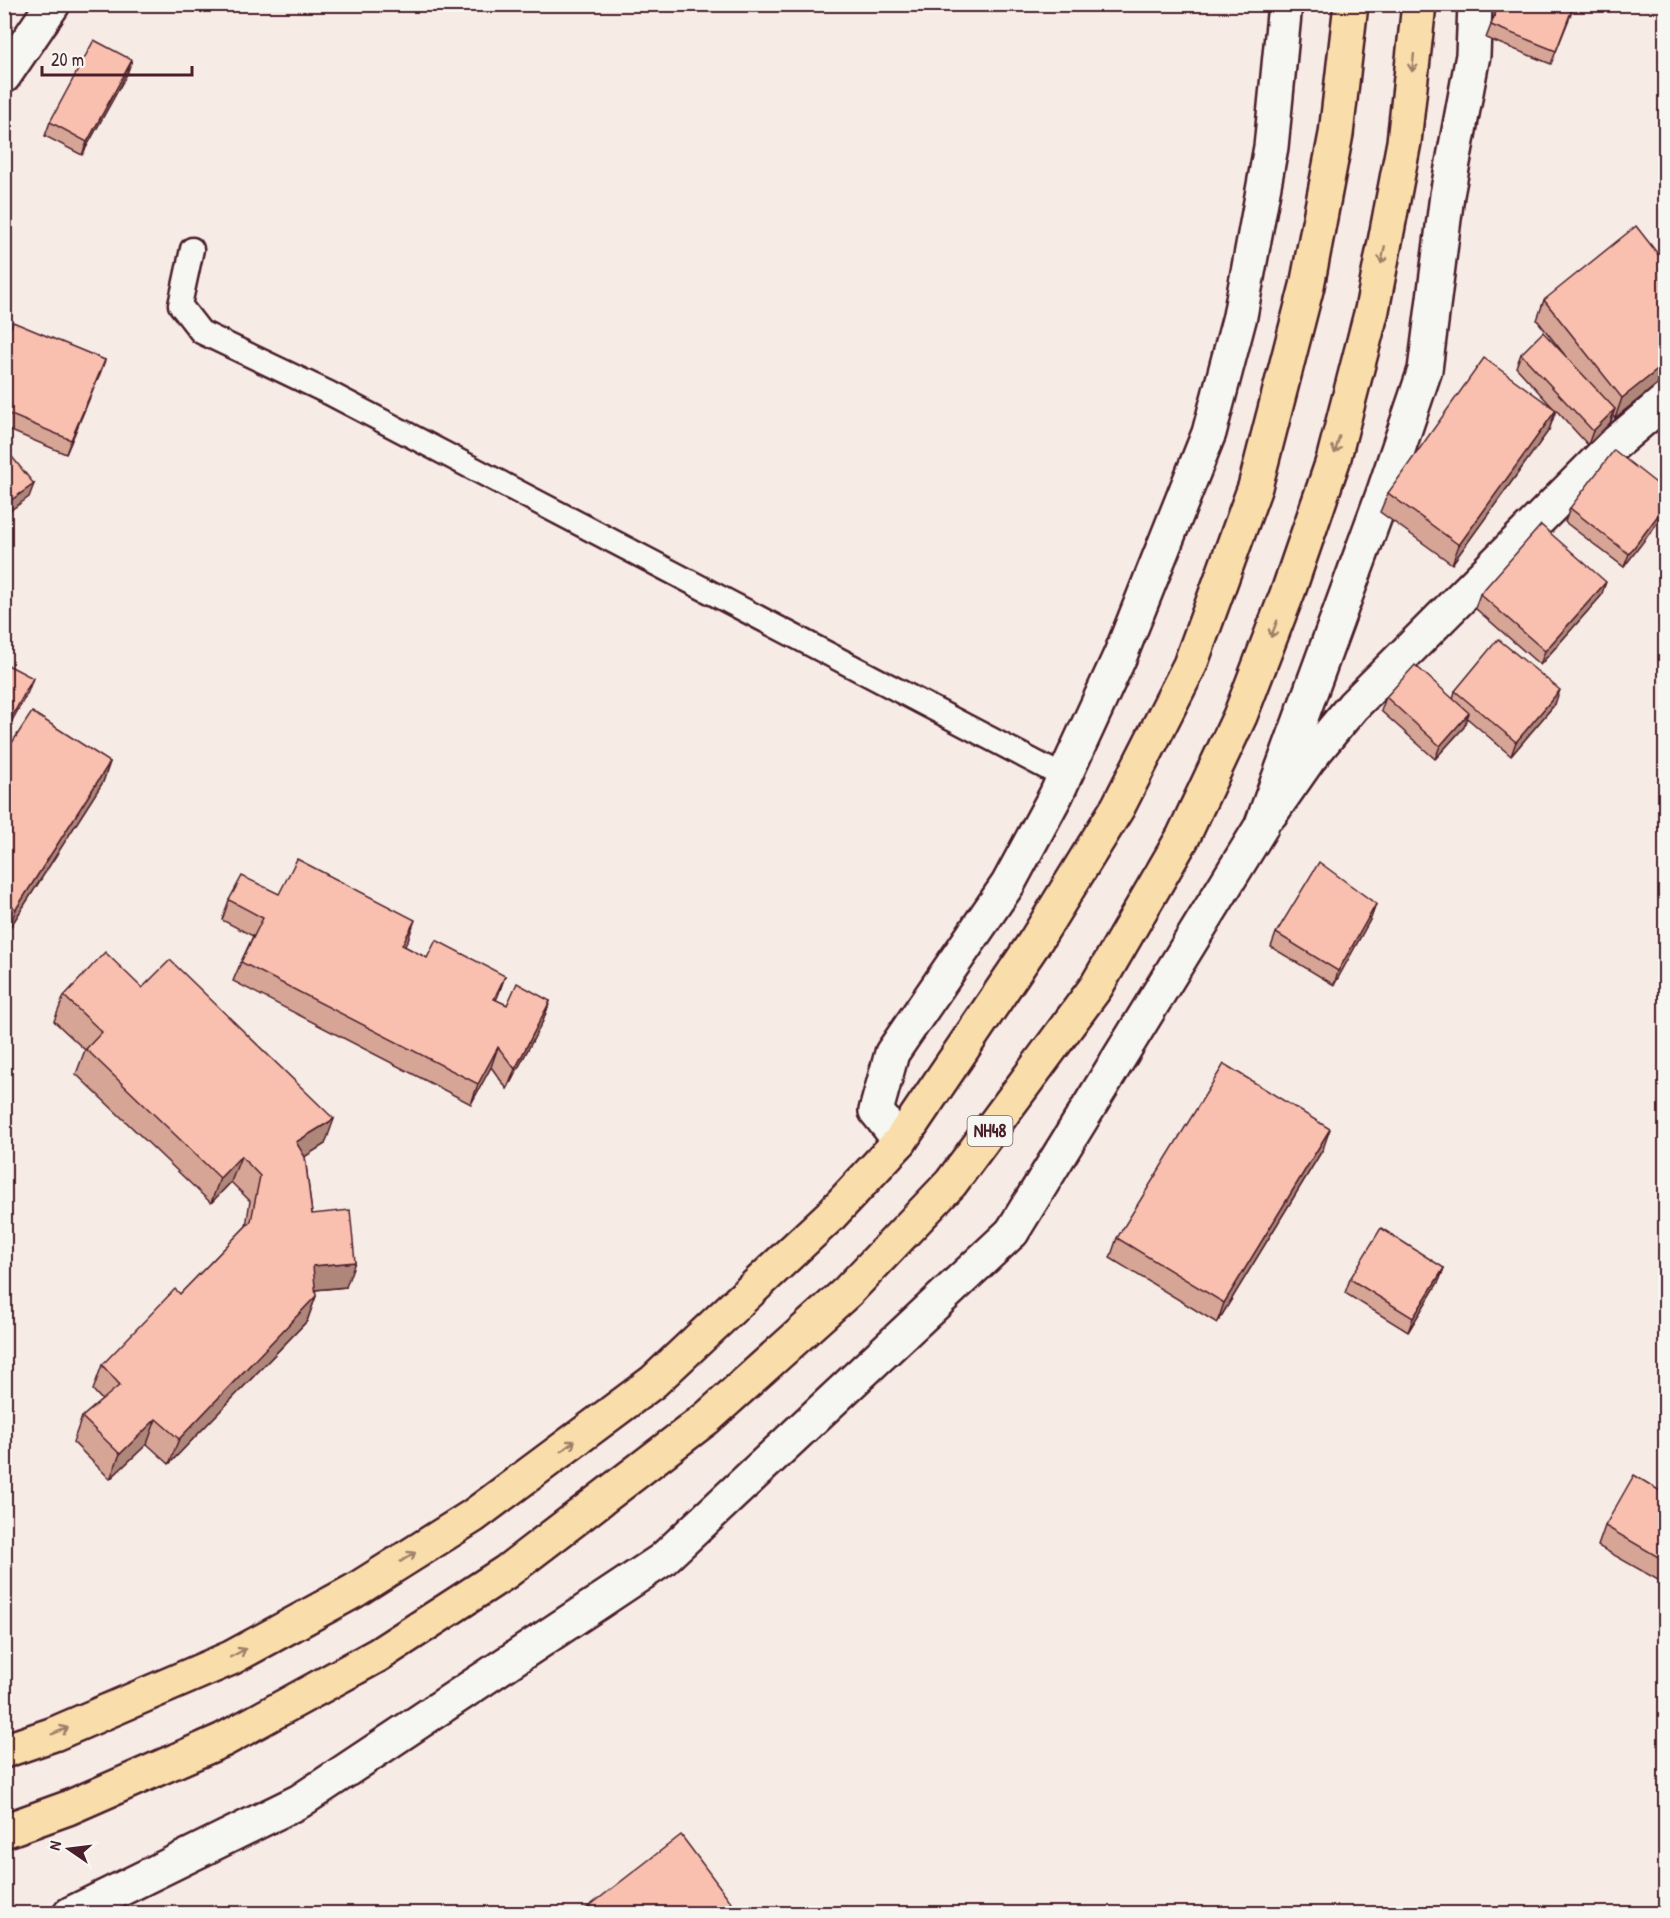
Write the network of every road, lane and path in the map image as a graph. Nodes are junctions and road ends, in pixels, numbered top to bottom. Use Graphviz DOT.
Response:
graph roads {
  1 [pos="53,4"];
  2 [pos="1285,4"];
  3 [pos="1351,4"];
  4 [pos="1419,4"];
  5 [pos="1475,4"];
  6 [pos="4,76"];
  7 [pos="192,249"];
  8 [pos="1665,400"];
  9 [pos="1064,777"];
  10 [pos="1261,827"];
  11 [pos="900,1141"];
  12 [pos="4,1751"];
  13 [pos="4,1831"];
  14 [pos="70,1914"];
  1 -- 6 [label="street"];
  2 -- 9 [label="street"];
  3 -- 11 [label="highway"];
  4 -- 13 [label="highway, NH48, one-way"];
  5 -- 10 [label="street"];
  7 -- 9 [label="lane"];
  8 -- 10 [label="street"];
  9 -- 11 [label="street"];
  10 -- 14 [label="street"];
  12 -- 11 [label="highway, one-way"];
}
